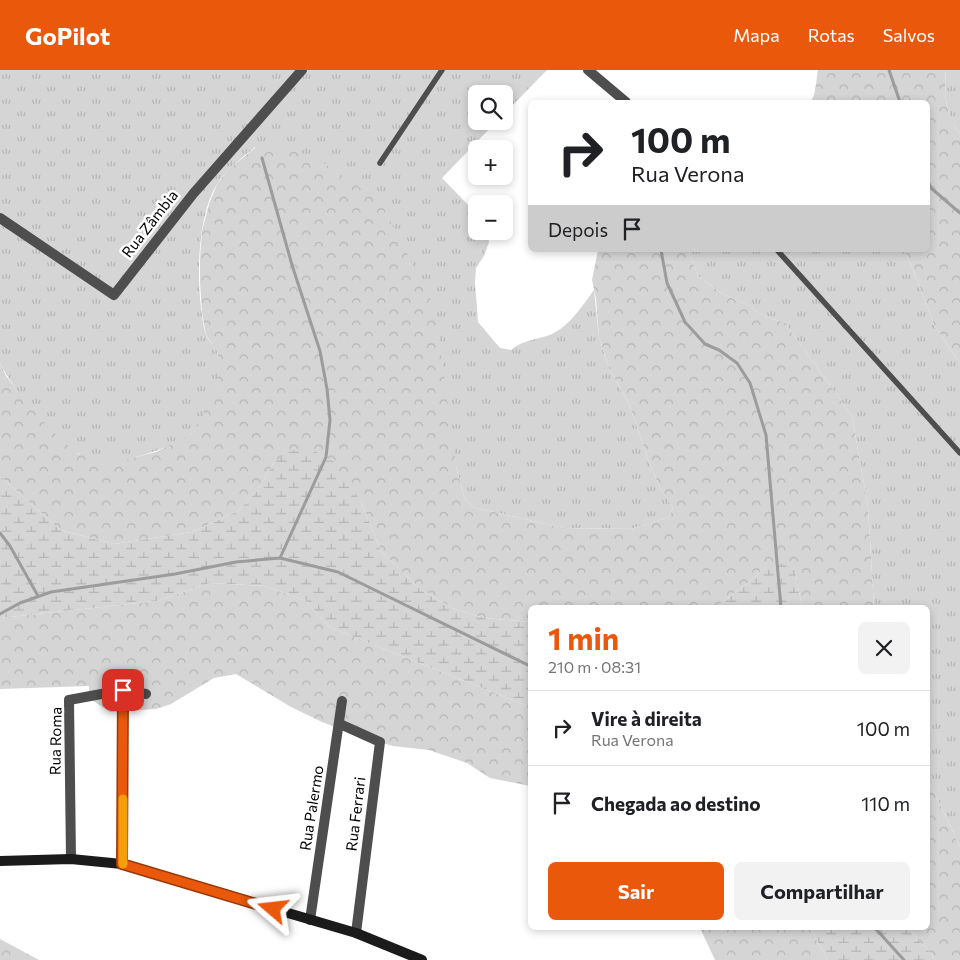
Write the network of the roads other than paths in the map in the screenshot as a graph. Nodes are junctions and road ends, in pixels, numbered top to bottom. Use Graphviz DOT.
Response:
graph roads {
  1 [pos="302,70"];
  2 [pos="442,70"];
  3 [pos="588,70"];
  4 [pos="624,100"];
  5 [pos="380,163"];
  6 [pos="0,218"];
  7 [pos="779,252"];
  8 [pos="960,453"];
  9 [pos="123,690"];
  10 [pos="146,694"];
  11 [pos="342,701"];
  12 [pos="340,724"];
  13 [pos="71,859"];
  14 [pos="0,861"];
  15 [pos="122,864"];
  16 [pos="310,920"];
  17 [pos="356,933"];
  18 [pos="422,960"];
  1 -- 6 [label="street, Rua Zâmbia"];
  2 -- 5 [label="lane"];
  3 -- 4 [label="street"];
  7 -- 8 [label="lane"];
  9 -- 10 [label="street, Rua Roma"];
  9 -- 13 [label="street, Rua Roma"];
  9 -- 15 [label="street"];
  11 -- 12 [label="street, Rua Palermo"];
  12 -- 16 [label="street, Rua Palermo"];
  12 -- 17 [label="street, Rua Ferrari"];
  13 -- 14 [label="street"];
  13 -- 15 [label="street"];
  15 -- 16 [label="street"];
  16 -- 17 [label="street"];
  17 -- 18 [label="street"];
}
